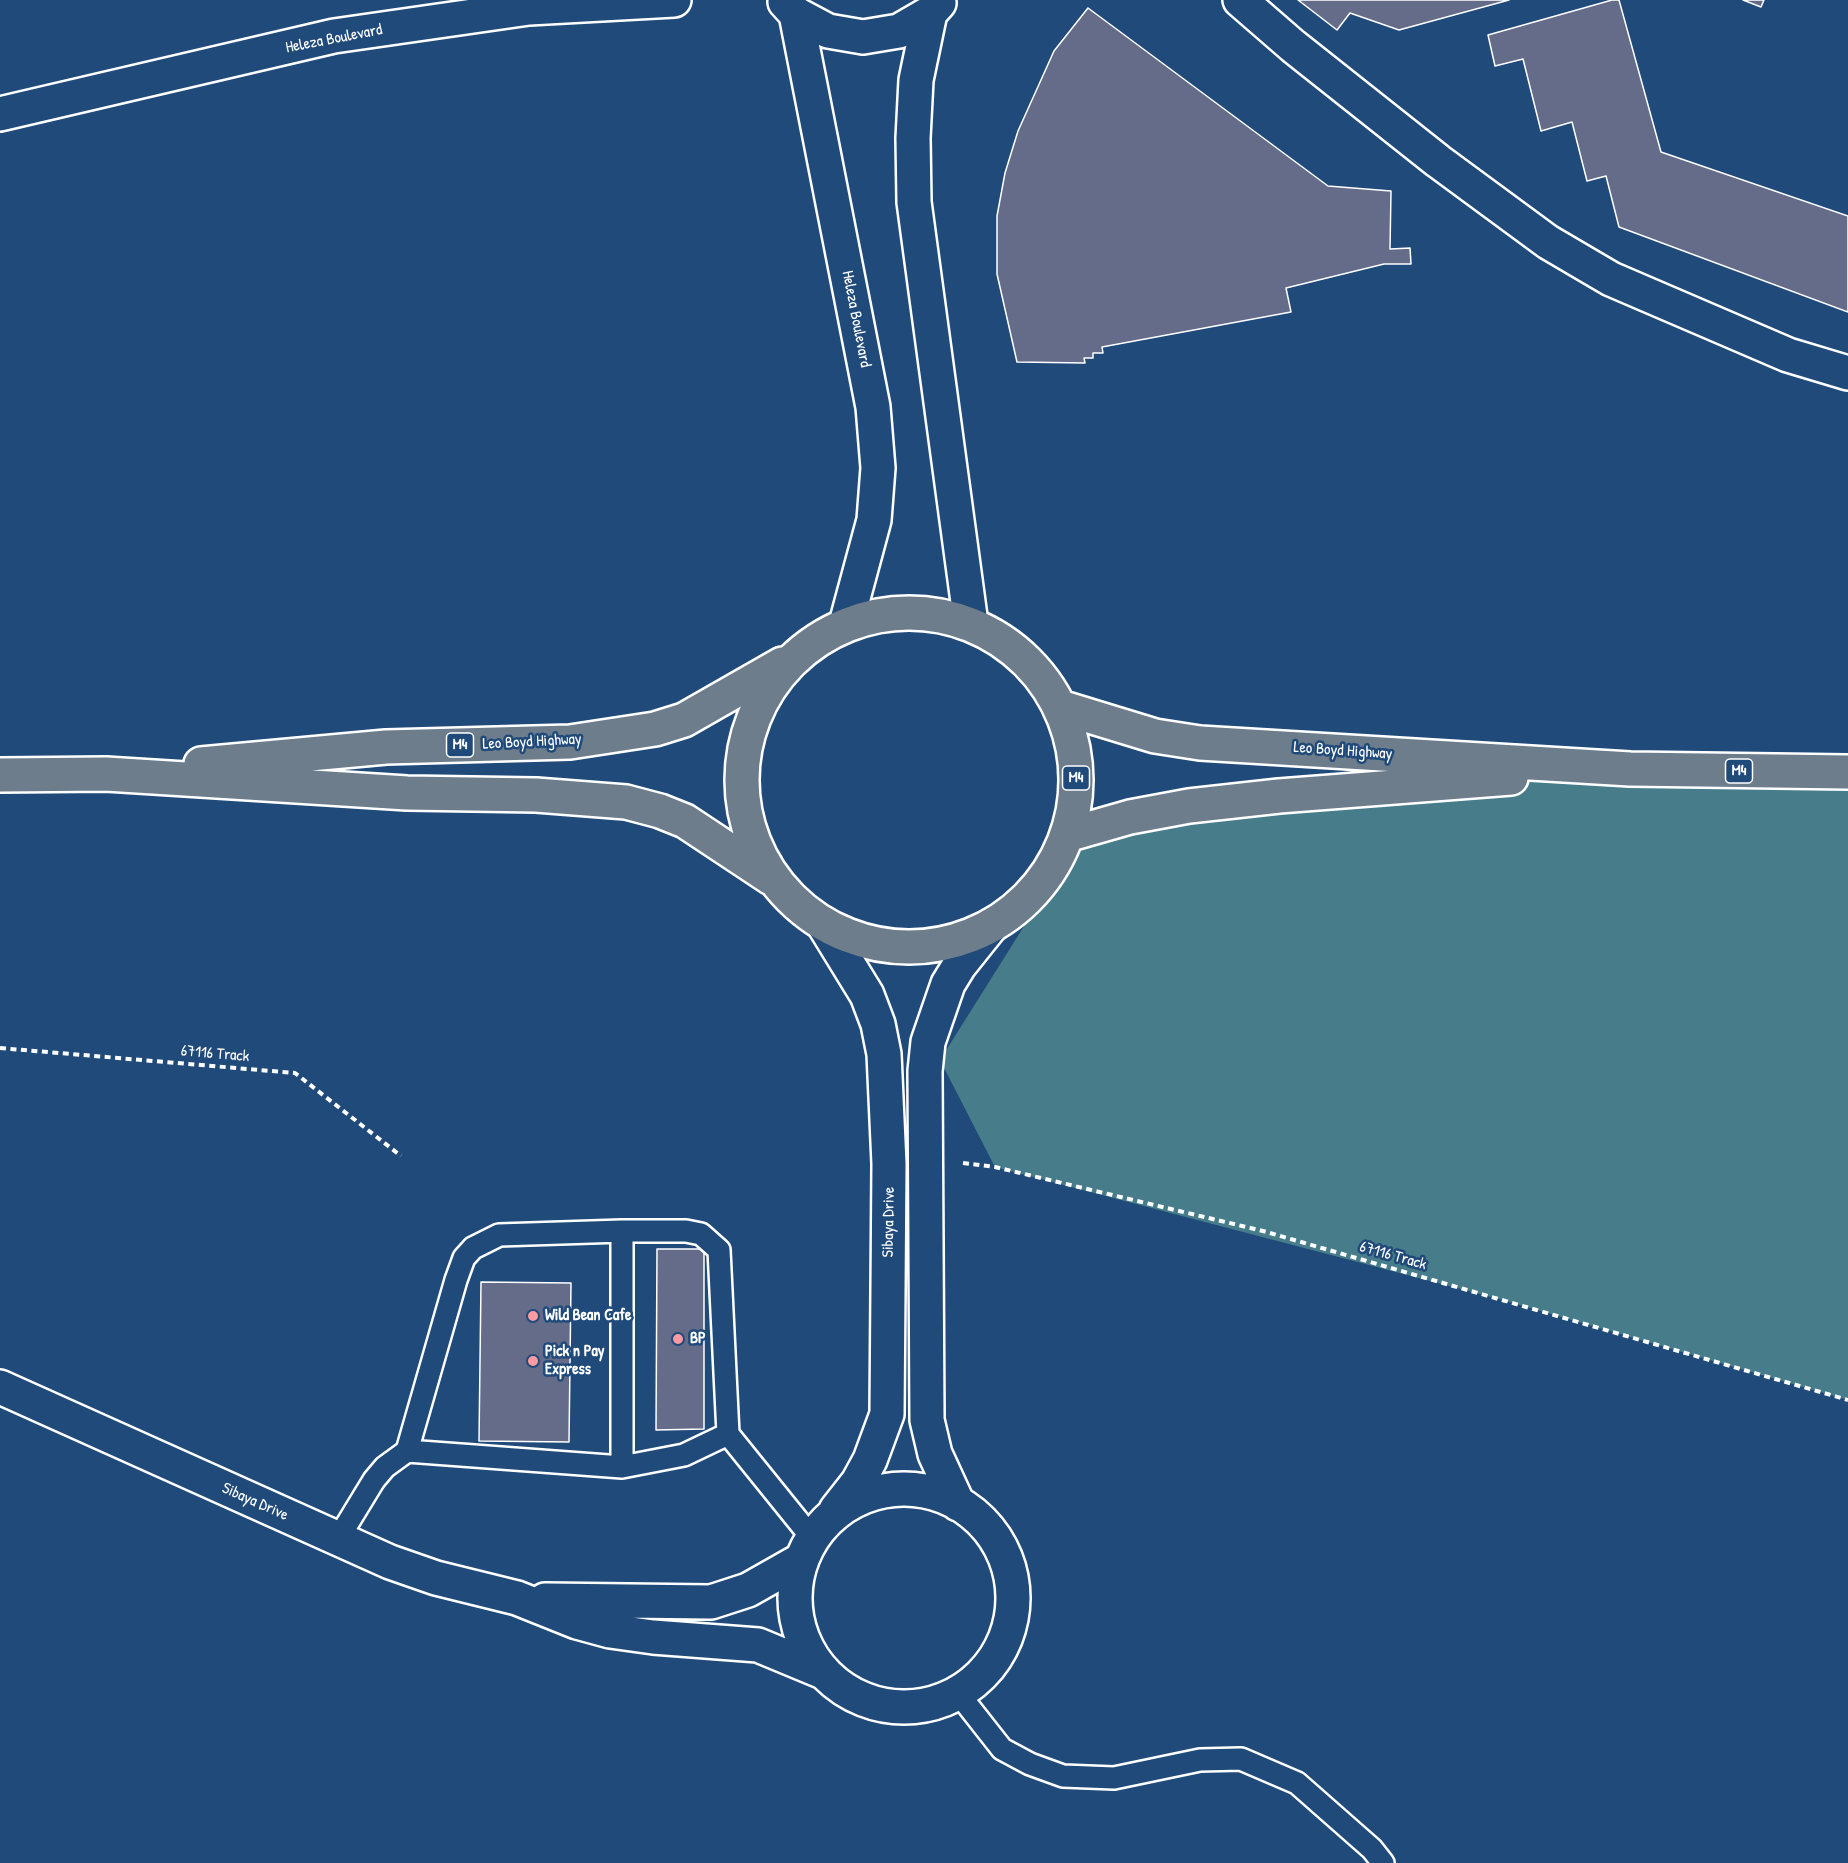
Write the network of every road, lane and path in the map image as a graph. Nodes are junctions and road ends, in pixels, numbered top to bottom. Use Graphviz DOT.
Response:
graph roads {
  1 [pos="674,0"];
  2 [pos="1240,0"];
  3 [pos="789,7"];
  4 [pos="936,7"];
  5 [pos="0,114"];
  6 [pos="1848,373"];
  7 [pos="846,624"];
  8 [pos="970,624"];
  9 [pos="796,656"];
  10 [pos="1060,707"];
  11 [pos="1630,769"];
  12 [pos="1848,772"];
  13 [pos="106,774"];
  14 [pos="0,775"];
  15 [pos="1067,835"];
  16 [pos="775,881"];
  17 [pos="824,925"];
  18 [pos="991,927"];
  19 [pos="0,1048"];
  20 [pos="401,1156"];
  21 [pos="926,1158"];
  22 [pos="622,1231"];
  23 [pos="0,1387"];
  24 [pos="1848,1400"];
  25 [pos="728,1434"];
  26 [pos="407,1450"];
  27 [pos="622,1467"];
  28 [pos="958,1503"];
  29 [pos="338,1539"];
  30 [pos="814,1539"];
  31 [pos="517,1598"];
  32 [pos="823,1672"];
  33 [pos="958,1693"];
  34 [pos="1383,1863"];
  1 -- 5 [label="street, Heleza Boulevard"];
  2 -- 6 [label="street"];
  3 -- 4 [label="street, Heleza Boulevard"];
  3 -- 7 [label="street, Heleza Boulevard"];
  4 -- 8 [label="street, Heleza Boulevard"];
  7 -- 8 [label="main road, Leo Boyd Highway / M4"];
  7 -- 9 [label="main road, Leo Boyd Highway / M4"];
  8 -- 10 [label="main road, Leo Boyd Highway / M4"];
  9 -- 13 [label="main road, Leo Boyd Highway / M4"];
  9 -- 16 [label="main road, Leo Boyd Highway / M4"];
  10 -- 11 [label="main road, Leo Boyd Highway / M4"];
  10 -- 15 [label="main road, Leo Boyd Highway / M4"];
  11 -- 12 [label="main road, Leo Boyd Highway / M4"];
  11 -- 15 [label="main road, Leo Boyd Highway / M4"];
  13 -- 14 [label="main road, Leo Boyd Highway / M4"];
  13 -- 16 [label="main road, Leo Boyd Highway / M4"];
  15 -- 18 [label="main road, Leo Boyd Highway / M4"];
  16 -- 17 [label="main road, Leo Boyd Highway / M4"];
  17 -- 18 [label="main road, Leo Boyd Highway / M4"];
  17 -- 30 [label="street, Sibaya Drive"];
  18 -- 21 [label="street, Sibaya Drive"];
  19 -- 20 [label="path, 67116 Track"];
  21 -- 24 [label="path, 67116 Track"];
  21 -- 28 [label="street, Sibaya Drive"];
  22 -- 25 [label="lane"];
  22 -- 26 [label="lane"];
  22 -- 27 [label="lane"];
  23 -- 29 [label="street, Sibaya Drive"];
  25 -- 27 [label="lane"];
  25 -- 30 [label="lane"];
  26 -- 27 [label="lane"];
  26 -- 29 [label="lane"];
  28 -- 30 [label="street, Sibaya Drive"];
  28 -- 33 [label="street, Sibaya Drive"];
  29 -- 31 [label="street, Sibaya Drive"];
  30 -- 31 [label="street, Sibaya Drive"];
  30 -- 32 [label="street, Sibaya Drive"];
  31 -- 32 [label="street, Sibaya Drive"];
  32 -- 33 [label="street, Sibaya Drive"];
  33 -- 34 [label="lane"];
}
